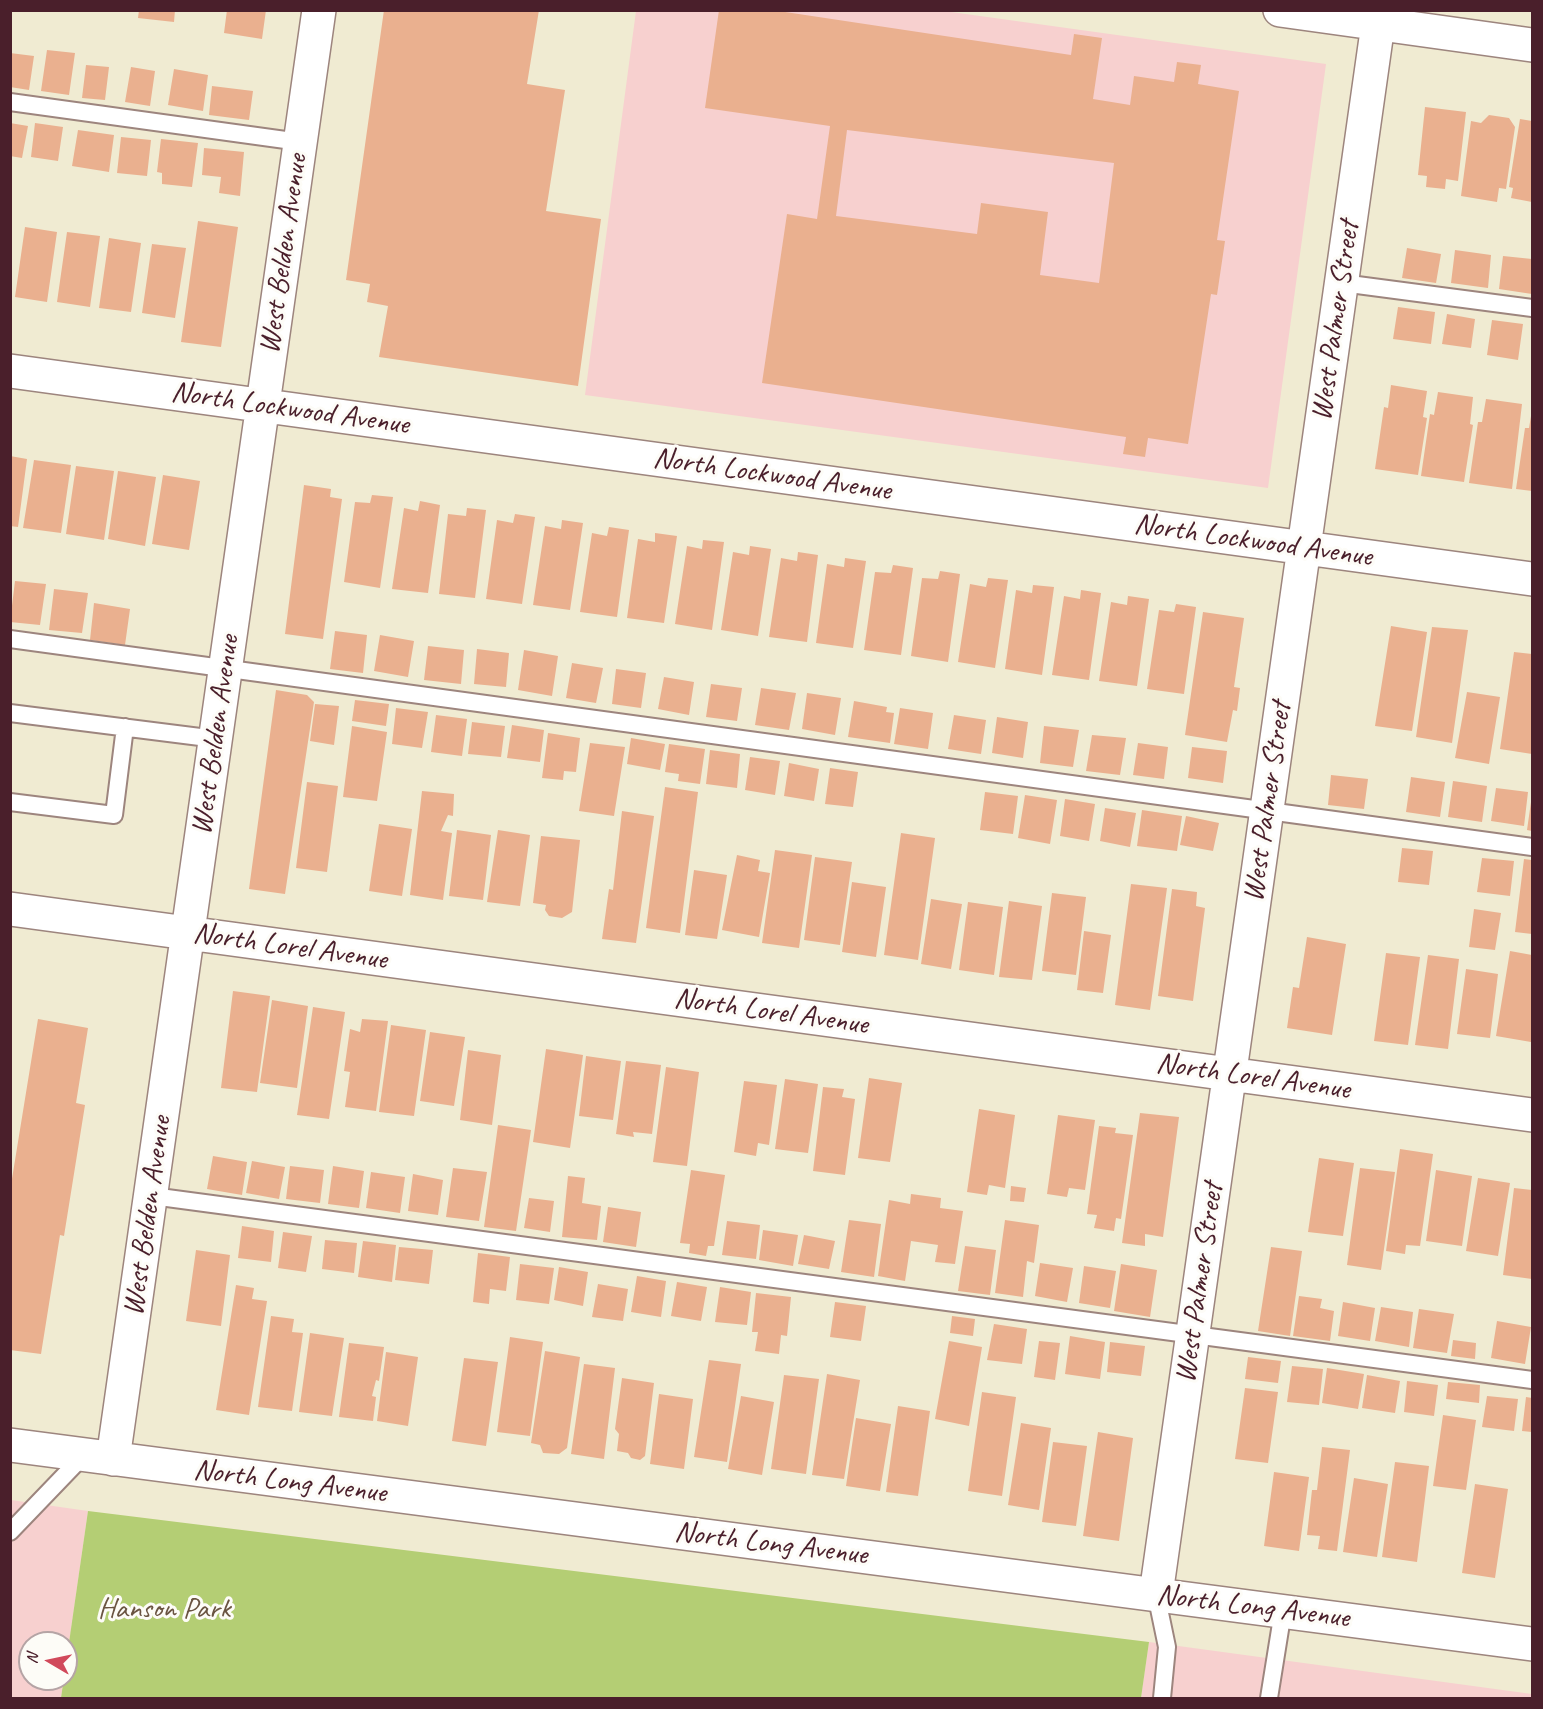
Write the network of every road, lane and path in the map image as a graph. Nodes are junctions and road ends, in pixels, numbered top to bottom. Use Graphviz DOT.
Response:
graph roads {
  1 [pos="319,10"];
  2 [pos="1280,10"];
  3 [pos="1379,17"];
  4 [pos="1533,45"];
  5 [pos="10,102"];
  6 [pos="300,142"];
  7 [pos="1342,283"];
  8 [pos="1533,308"];
  9 [pos="10,371"];
  10 [pos="263,406"];
  11 [pos="1304,548"];
  12 [pos="1533,579"];
  13 [pos="10,639"];
  14 [pos="226,668"];
  15 [pos="10,713"];
  16 [pos="125,727"];
  17 [pos="216,739"];
  18 [pos="10,802"];
  19 [pos="1267,810"];
  20 [pos="1533,847"];
  21 [pos="10,909"];
  22 [pos="189,933"];
  23 [pos="1229,1074"];
  24 [pos="1533,1115"];
  25 [pos="152,1196"];
  26 [pos="1193,1334"];
  27 [pos="1533,1380"];
  28 [pos="10,1445"];
  29 [pos="98,1457"];
  30 [pos="10,1532"];
  31 [pos="1156,1594"];
  32 [pos="1283,1611"];
  33 [pos="1533,1644"];
  34 [pos="1162,1698"];
  35 [pos="1269,1698"];
  1 -- 6 [label="street, West Belden Avenue"];
  2 -- 3 [label="street"];
  3 -- 4 [label="street"];
  3 -- 7 [label="street, West Palmer Street"];
  5 -- 6 [label="lane"];
  6 -- 10 [label="street, West Belden Avenue"];
  7 -- 8 [label="lane"];
  7 -- 11 [label="street, West Palmer Street"];
  9 -- 10 [label="street, North Lockwood Avenue"];
  10 -- 11 [label="street, North Lockwood Avenue"];
  10 -- 14 [label="street, West Belden Avenue"];
  11 -- 12 [label="street, North Lockwood Avenue"];
  11 -- 19 [label="street, West Palmer Street"];
  13 -- 14 [label="lane"];
  14 -- 17 [label="street, West Belden Avenue"];
  14 -- 19 [label="lane"];
  15 -- 16 [label="lane"];
  16 -- 17 [label="lane"];
  16 -- 18 [label="lane"];
  17 -- 22 [label="street, West Belden Avenue"];
  19 -- 20 [label="lane"];
  19 -- 23 [label="street, West Palmer Street"];
  21 -- 22 [label="street, North Lorel Avenue"];
  22 -- 23 [label="street, North Lorel Avenue"];
  22 -- 25 [label="street, West Belden Avenue"];
  23 -- 24 [label="street, North Lorel Avenue"];
  23 -- 26 [label="street, West Palmer Street"];
  25 -- 26 [label="lane"];
  25 -- 29 [label="street, West Belden Avenue"];
  26 -- 27 [label="lane"];
  26 -- 31 [label="street, West Palmer Street"];
  28 -- 29 [label="street, North Long Avenue"];
  29 -- 30 [label="lane"];
  29 -- 31 [label="street, North Long Avenue"];
  31 -- 32 [label="street, North Long Avenue"];
  31 -- 34 [label="lane"];
  32 -- 33 [label="street, North Long Avenue"];
  32 -- 35 [label="lane"];
}
